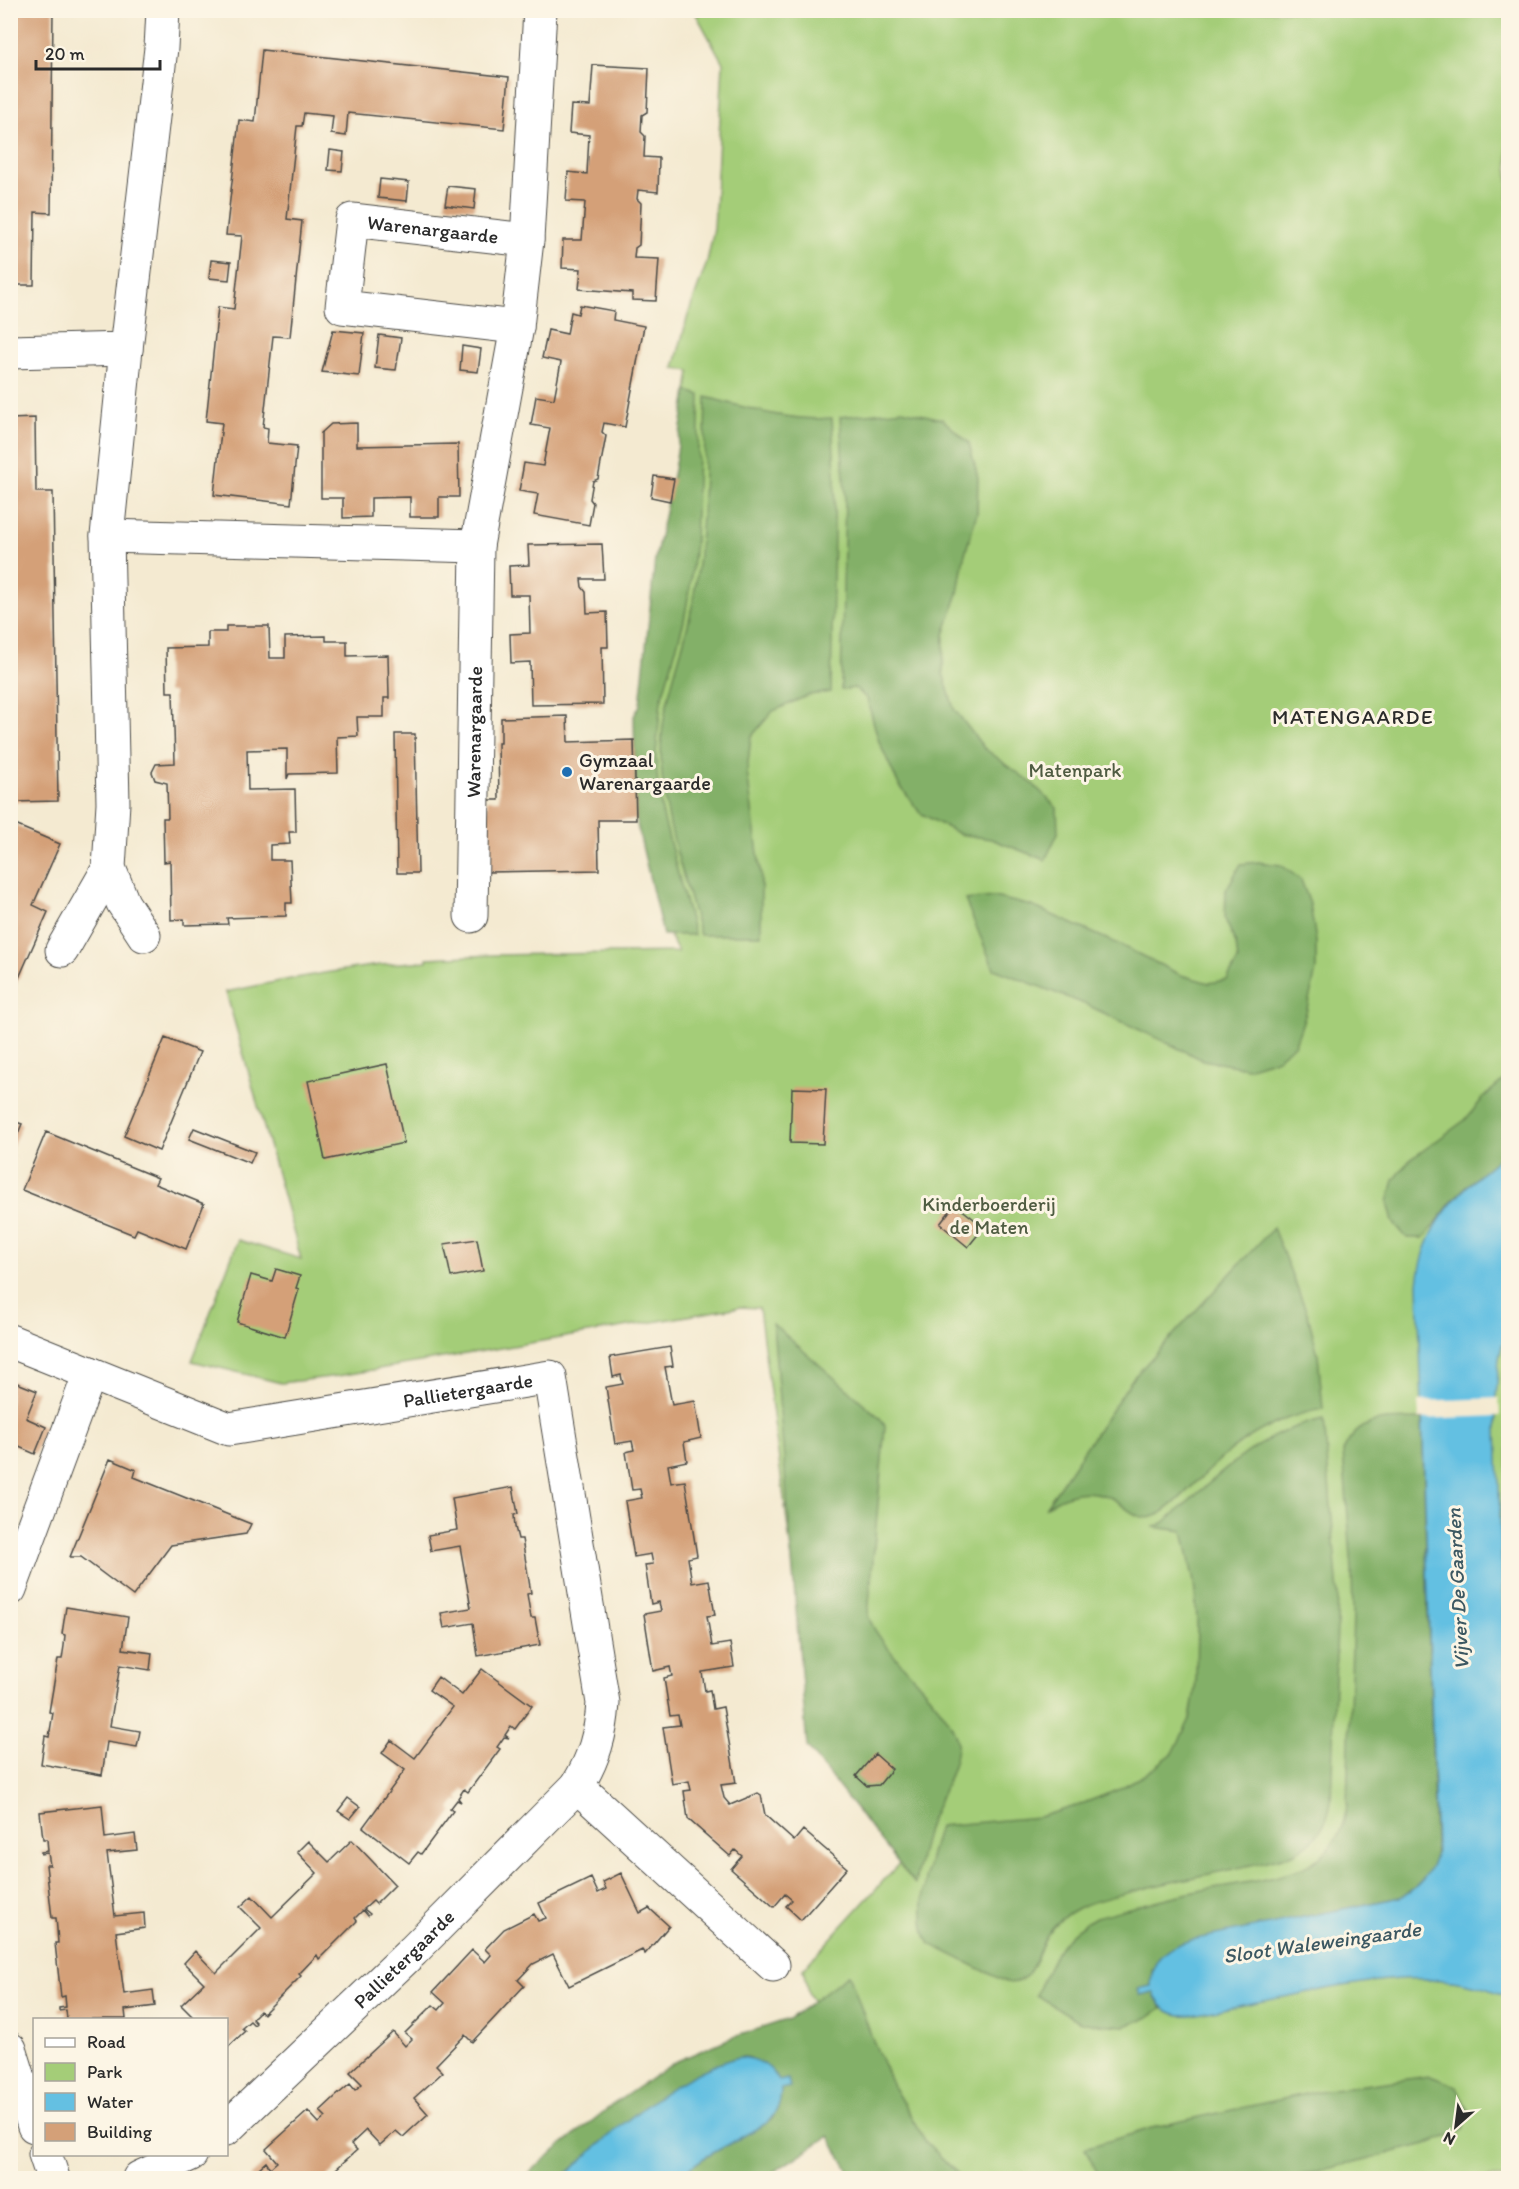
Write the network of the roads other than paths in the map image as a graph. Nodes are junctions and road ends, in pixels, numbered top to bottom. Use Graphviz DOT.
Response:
graph roads {
  1 [pos="163,10"];
  2 [pos="540,10"];
  3 [pos="527,240"];
  4 [pos="518,327"];
  5 [pos="126,350"];
  6 [pos="10,352"];
  7 [pos="107,536"];
  8 [pos="477,546"];
  9 [pos="110,868"];
  10 [pos="471,916"];
  11 [pos="144,935"];
  12 [pos="62,950"];
  13 [pos="10,1341"];
  14 [pos="90,1373"];
  15 [pos="10,1589"];
  16 [pos="578,1786"];
  17 [pos="773,1965"];
  18 [pos="10,2049"];
  19 [pos="33,2123"];
  20 [pos="228,2127"];
  21 [pos="46,2156"];
  22 [pos="188,2156"];
  23 [pos="53,2178"];
  24 [pos="138,2178"];
  1 -- 5 [label="street"];
  2 -- 3 [label="street, Warenargaarde"];
  3 -- 4 [label="street, Warenargaarde"];
  3 -- 4 [label="street, Warenargaarde"];
  4 -- 8 [label="street, Warenargaarde"];
  5 -- 6 [label="street"];
  5 -- 7 [label="street"];
  7 -- 8 [label="street"];
  7 -- 9 [label="street"];
  8 -- 10 [label="street, Warenargaarde"];
  9 -- 11 [label="street"];
  9 -- 12 [label="street"];
  13 -- 14 [label="street, Pallietergaarde"];
  14 -- 15 [label="street"];
  14 -- 16 [label="street, Pallietergaarde"];
  16 -- 17 [label="street"];
  16 -- 20 [label="street, Pallietergaarde"];
  18 -- 19 [label="street"];
  21 -- 23 [label="street"];
  22 -- 24 [label="street"];
}
